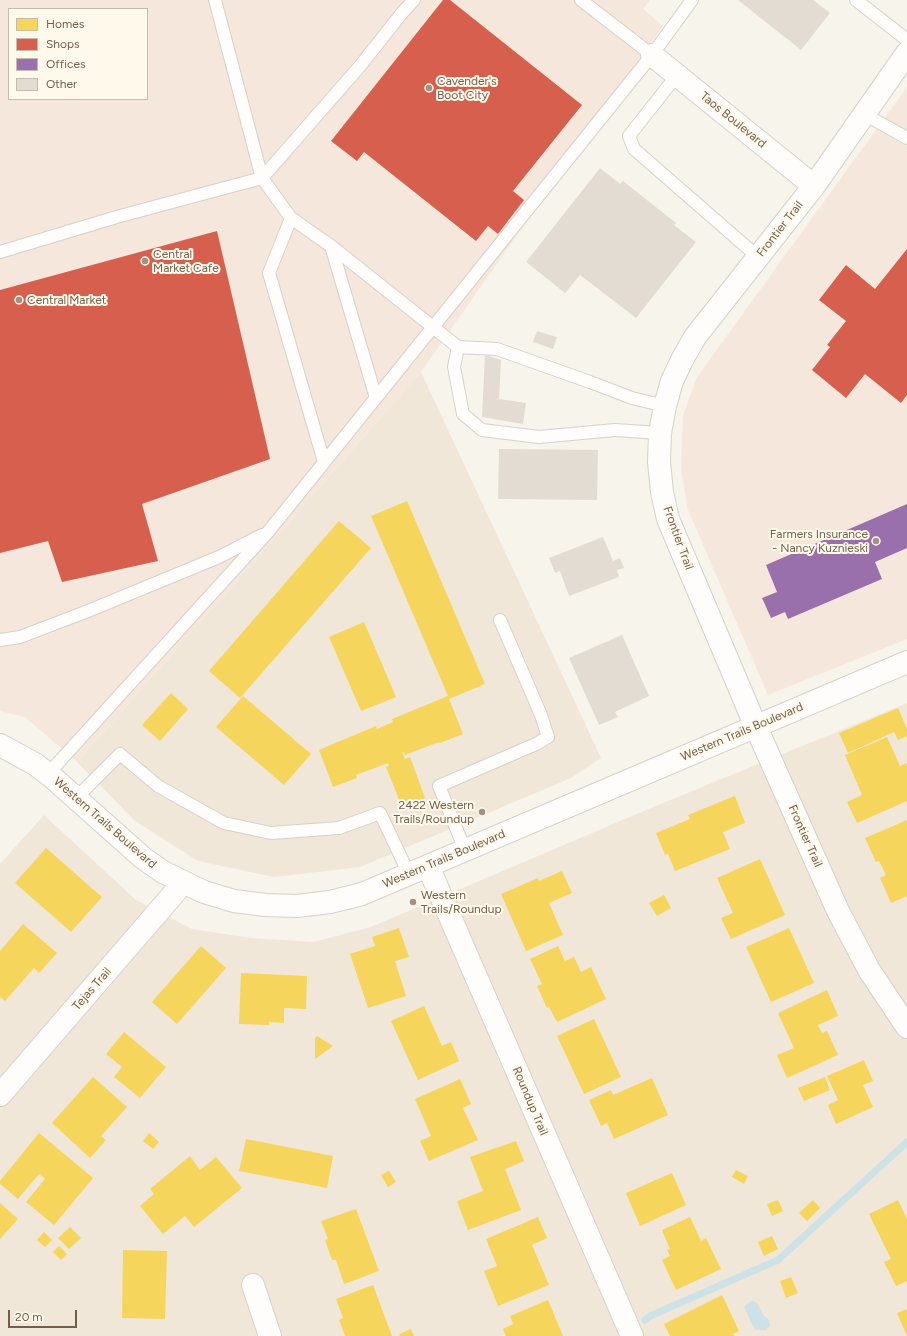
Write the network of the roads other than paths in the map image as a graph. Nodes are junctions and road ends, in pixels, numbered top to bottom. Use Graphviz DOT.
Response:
graph roads {
  1 [pos="215,0"];
  2 [pos="414,0"];
  3 [pos="581,0"];
  4 [pos="692,0"];
  5 [pos="856,0"];
  6 [pos="907,40"];
  7 [pos="907,54"];
  8 [pos="652,55"];
  9 [pos="677,75"];
  10 [pos="864,114"];
  11 [pos="907,138"];
  12 [pos="262,178"];
  13 [pos="814,186"];
  14 [pos="291,218"];
  15 [pos="331,246"];
  16 [pos="0,252"];
  17 [pos="758,257"];
  18 [pos="432,328"];
  19 [pos="458,347"];
  20 [pos="376,398"];
  21 [pos="665,406"];
  22 [pos="660,433"];
  23 [pos="324,462"];
  24 [pos="268,532"];
  25 [pos="500,620"];
  26 [pos="0,640"];
  27 [pos="907,662"];
  28 [pos="756,727"];
  29 [pos="0,744"];
  30 [pos="48,774"];
  31 [pos="76,798"];
  32 [pos="465,850"];
  33 [pos="428,866"];
  34 [pos="408,874"];
  35 [pos="183,883"];
  36 [pos="907,1026"];
  37 [pos="0,1095"];
  38 [pos="253,1284"];
  39 [pos="270,1336"];
  40 [pos="632,1336"];
  1 -- 12 [label="lane"];
  2 -- 12 [label="lane"];
  3 -- 8 [label="lane"];
  4 -- 8 [label="lane"];
  5 -- 6 [label="lane"];
  7 -- 10 [label="street, Frontier Trail"];
  8 -- 9 [label="street, Taos Boulevard"];
  8 -- 18 [label="lane"];
  9 -- 13 [label="street, Taos Boulevard"];
  9 -- 17 [label="lane"];
  10 -- 11 [label="lane"];
  10 -- 13 [label="street, Frontier Trail"];
  12 -- 14 [label="lane"];
  12 -- 16 [label="lane"];
  13 -- 17 [label="street, Frontier Trail"];
  14 -- 15 [label="lane"];
  14 -- 23 [label="lane"];
  15 -- 18 [label="lane"];
  15 -- 20 [label="lane"];
  17 -- 21 [label="street, Frontier Trail"];
  18 -- 19 [label="lane"];
  18 -- 20 [label="lane"];
  19 -- 21 [label="lane"];
  19 -- 22 [label="lane"];
  20 -- 23 [label="lane"];
  21 -- 22 [label="street, Frontier Trail"];
  22 -- 28 [label="street, Frontier Trail"];
  23 -- 24 [label="lane"];
  24 -- 26 [label="lane"];
  24 -- 30 [label="lane"];
  25 -- 32 [label="lane"];
  27 -- 28 [label="street, Western Trails Boulevard"];
  28 -- 32 [label="street, Western Trails Boulevard"];
  28 -- 36 [label="street, Frontier Trail"];
  29 -- 30 [label="street, Western Trails Boulevard"];
  30 -- 31 [label="street, Western Trails Boulevard"];
  31 -- 34 [label="lane"];
  31 -- 35 [label="street, Western Trails Boulevard"];
  32 -- 33 [label="street, Western Trails Boulevard"];
  33 -- 34 [label="street, Western Trails Boulevard"];
  33 -- 40 [label="street, Roundup Trail"];
  34 -- 35 [label="street, Western Trails Boulevard"];
  35 -- 37 [label="street, Tejas Trail"];
  38 -- 39 [label="street"];
}
